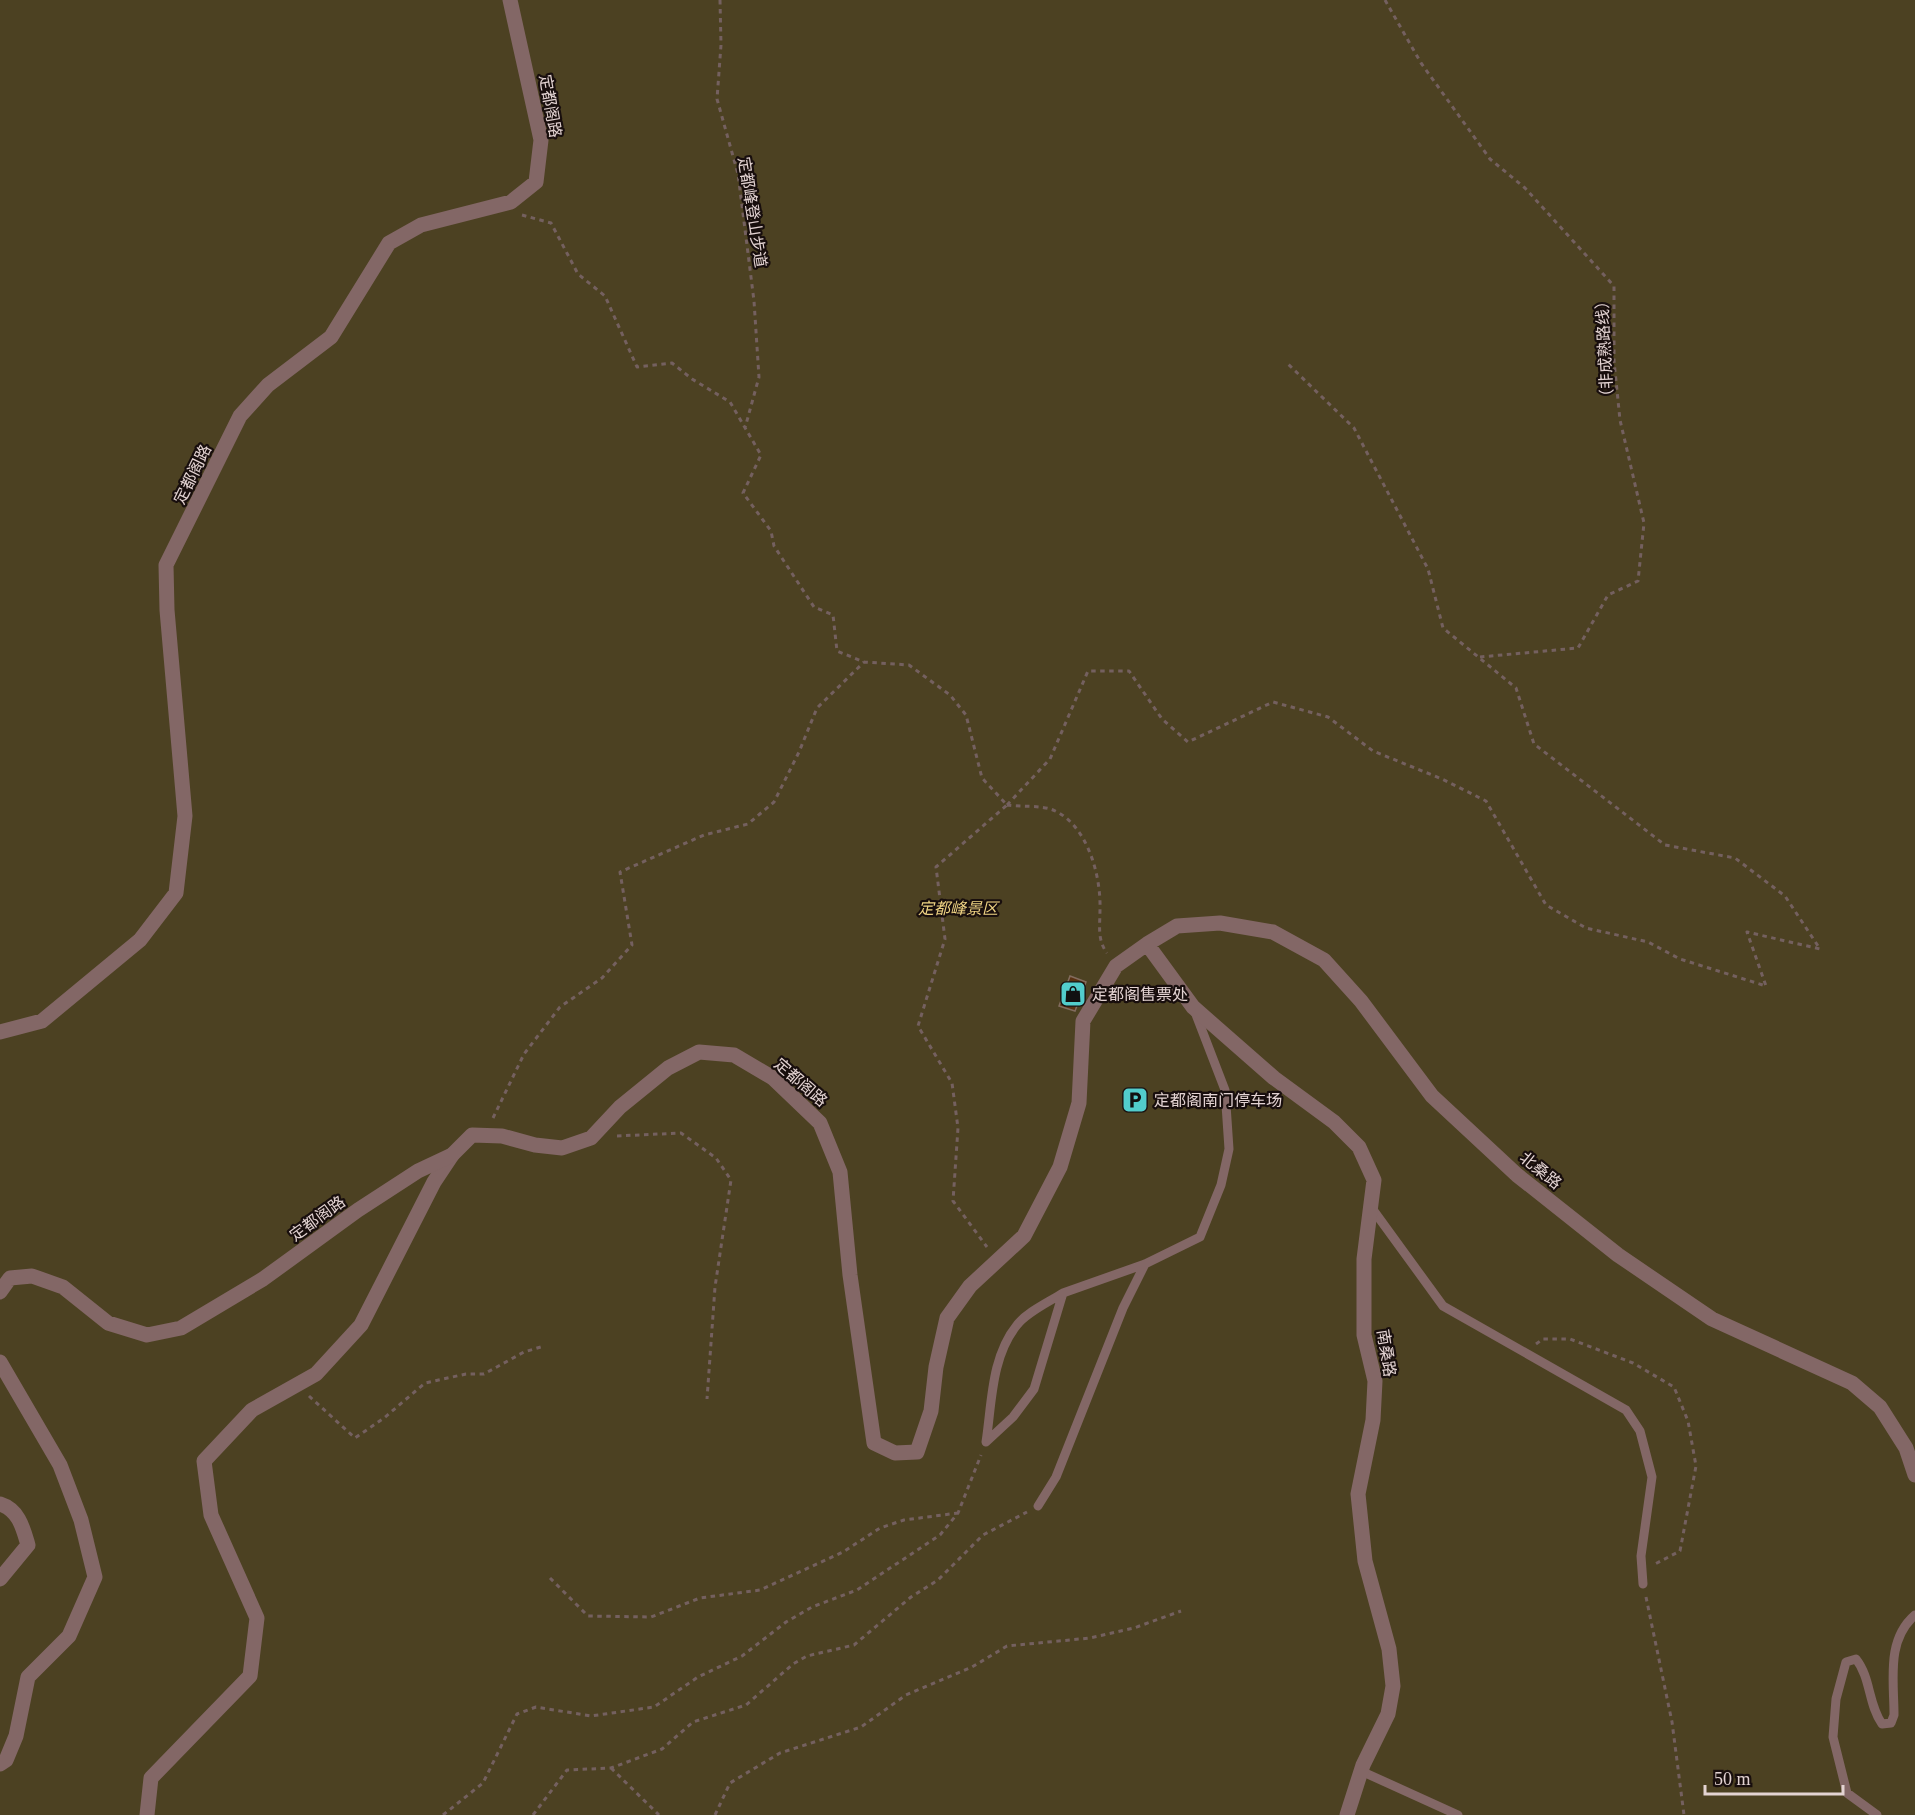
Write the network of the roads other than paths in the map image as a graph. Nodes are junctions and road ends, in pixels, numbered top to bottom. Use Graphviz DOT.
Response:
graph roads {
  1 [pos="510,0"];
  2 [pos="1146,944"];
  3 [pos="1193,1007"];
  4 [pos="0,1032"];
  5 [pos="452,1155"];
  6 [pos="1371,1206"];
  7 [pos="1145,1264"];
  8 [pos="0,1292"];
  9 [pos="1063,1293"];
  10 [pos="0,1362"];
  11 [pos="1915,1475"];
  12 [pos="0,1503"];
  13 [pos="1038,1506"];
  14 [pos="0,1579"];
  15 [pos="1643,1584"];
  16 [pos="1915,1615"];
  17 [pos="0,1764"];
  18 [pos="1361,1771"];
  19 [pos="147,1815"];
  20 [pos="1347,1815"];
  21 [pos="1458,1815"];
  22 [pos="1877,1815"];
  1 -- 4 [label="street, 定都阁路"];
  2 -- 3 [label="street, 南桑路"];
  2 -- 5 [label="street, 定都阁路"];
  2 -- 11 [label="street, 北桑路"];
  3 -- 6 [label="street, 南桑路"];
  3 -- 7 [label="lane"];
  5 -- 8 [label="street, 定都阁路"];
  5 -- 19 [label="street"];
  6 -- 15 [label="lane"];
  6 -- 18 [label="street, 南桑路"];
  7 -- 9 [label="lane"];
  7 -- 13 [label="lane"];
  9 -- 9 [label="lane"];
  10 -- 17 [label="street"];
  12 -- 14 [label="street"];
  16 -- 22 [label="lane"];
  18 -- 20 [label="street, 南桑路"];
  18 -- 21 [label="lane"];
}
